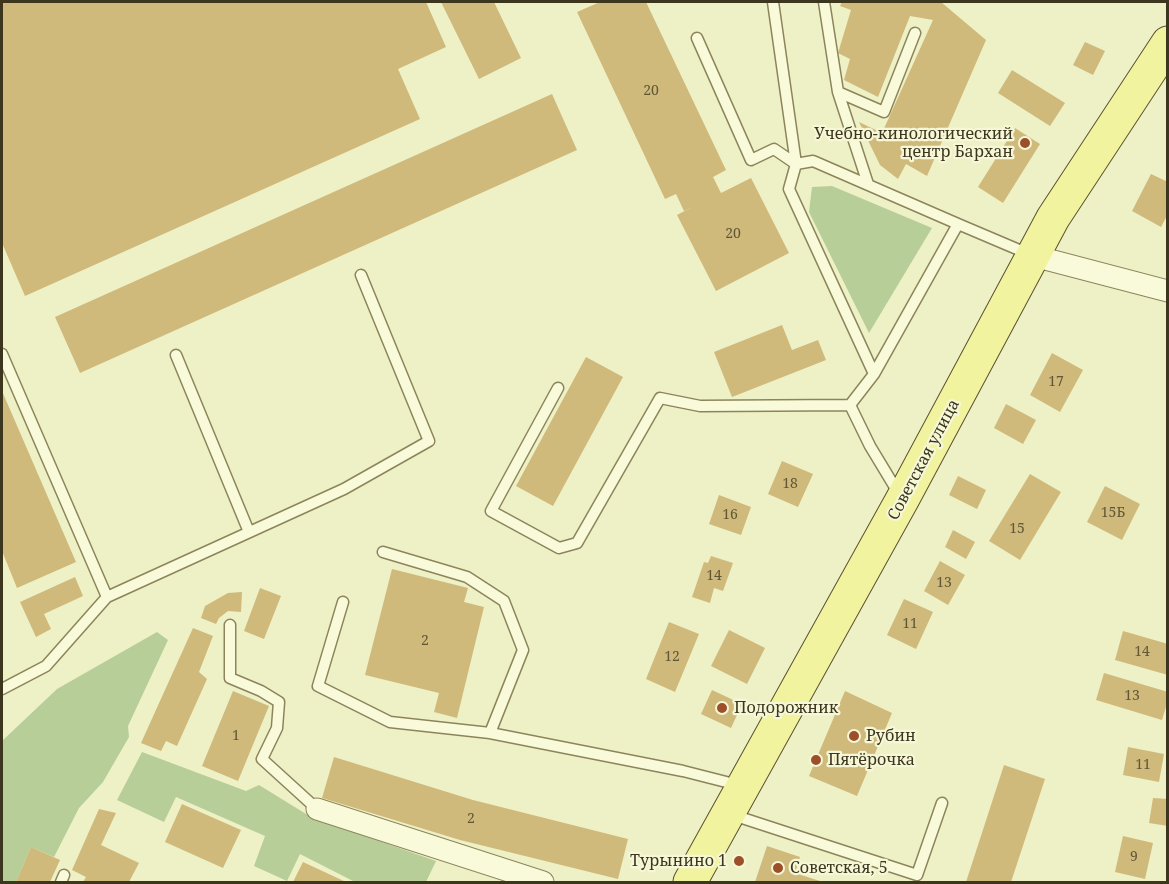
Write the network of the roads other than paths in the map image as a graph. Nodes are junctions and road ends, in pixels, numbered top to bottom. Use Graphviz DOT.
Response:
graph roads {
  1 [pos="773,2"];
  2 [pos="824,2"];
  3 [pos="915,33"];
  4 [pos="697,38"];
  5 [pos="1167,43"];
  6 [pos="838,92"];
  7 [pos="796,164"];
  8 [pos="868,184"];
  9 [pos="958,224"];
  10 [pos="1034,256"];
  11 [pos="361,275"];
  12 [pos="1167,291"];
  13 [pos="2,354"];
  14 [pos="176,355"];
  15 [pos="874,374"];
  16 [pos="558,388"];
  17 [pos="850,405"];
  18 [pos="902,500"];
  19 [pos="249,532"];
  20 [pos="383,552"];
  21 [pos="107,597"];
  22 [pos="343,602"];
  23 [pos="230,625"];
  24 [pos="2,689"];
  25 [pos="490,733"];
  26 [pos="737,801"];
  27 [pos="942,803"];
  28 [pos="317,809"];
  29 [pos="543,882"];
  30 [pos="690,882"];
  1 -- 7 [label="lane"];
  2 -- 6 [label="lane"];
  3 -- 6 [label="lane"];
  4 -- 7 [label="lane"];
  5 -- 10 [label="main road, Советская улица"];
  6 -- 8 [label="lane"];
  7 -- 8 [label="lane"];
  7 -- 15 [label="lane"];
  8 -- 9 [label="lane"];
  9 -- 10 [label="lane"];
  9 -- 15 [label="lane"];
  10 -- 12 [label="street"];
  10 -- 18 [label="main road, Советская улица"];
  11 -- 19 [label="lane"];
  13 -- 21 [label="lane"];
  14 -- 19 [label="lane"];
  15 -- 17 [label="lane"];
  16 -- 17 [label="lane"];
  17 -- 18 [label="lane"];
  18 -- 26 [label="main road, Советская улица"];
  19 -- 21 [label="lane"];
  20 -- 25 [label="lane"];
  21 -- 24 [label="lane"];
  22 -- 25 [label="lane"];
  23 -- 28 [label="lane"];
  25 -- 26 [label="lane"];
  26 -- 27 [label="lane"];
  26 -- 30 [label="main road, Советская улица"];
  28 -- 29 [label="street"];
}
